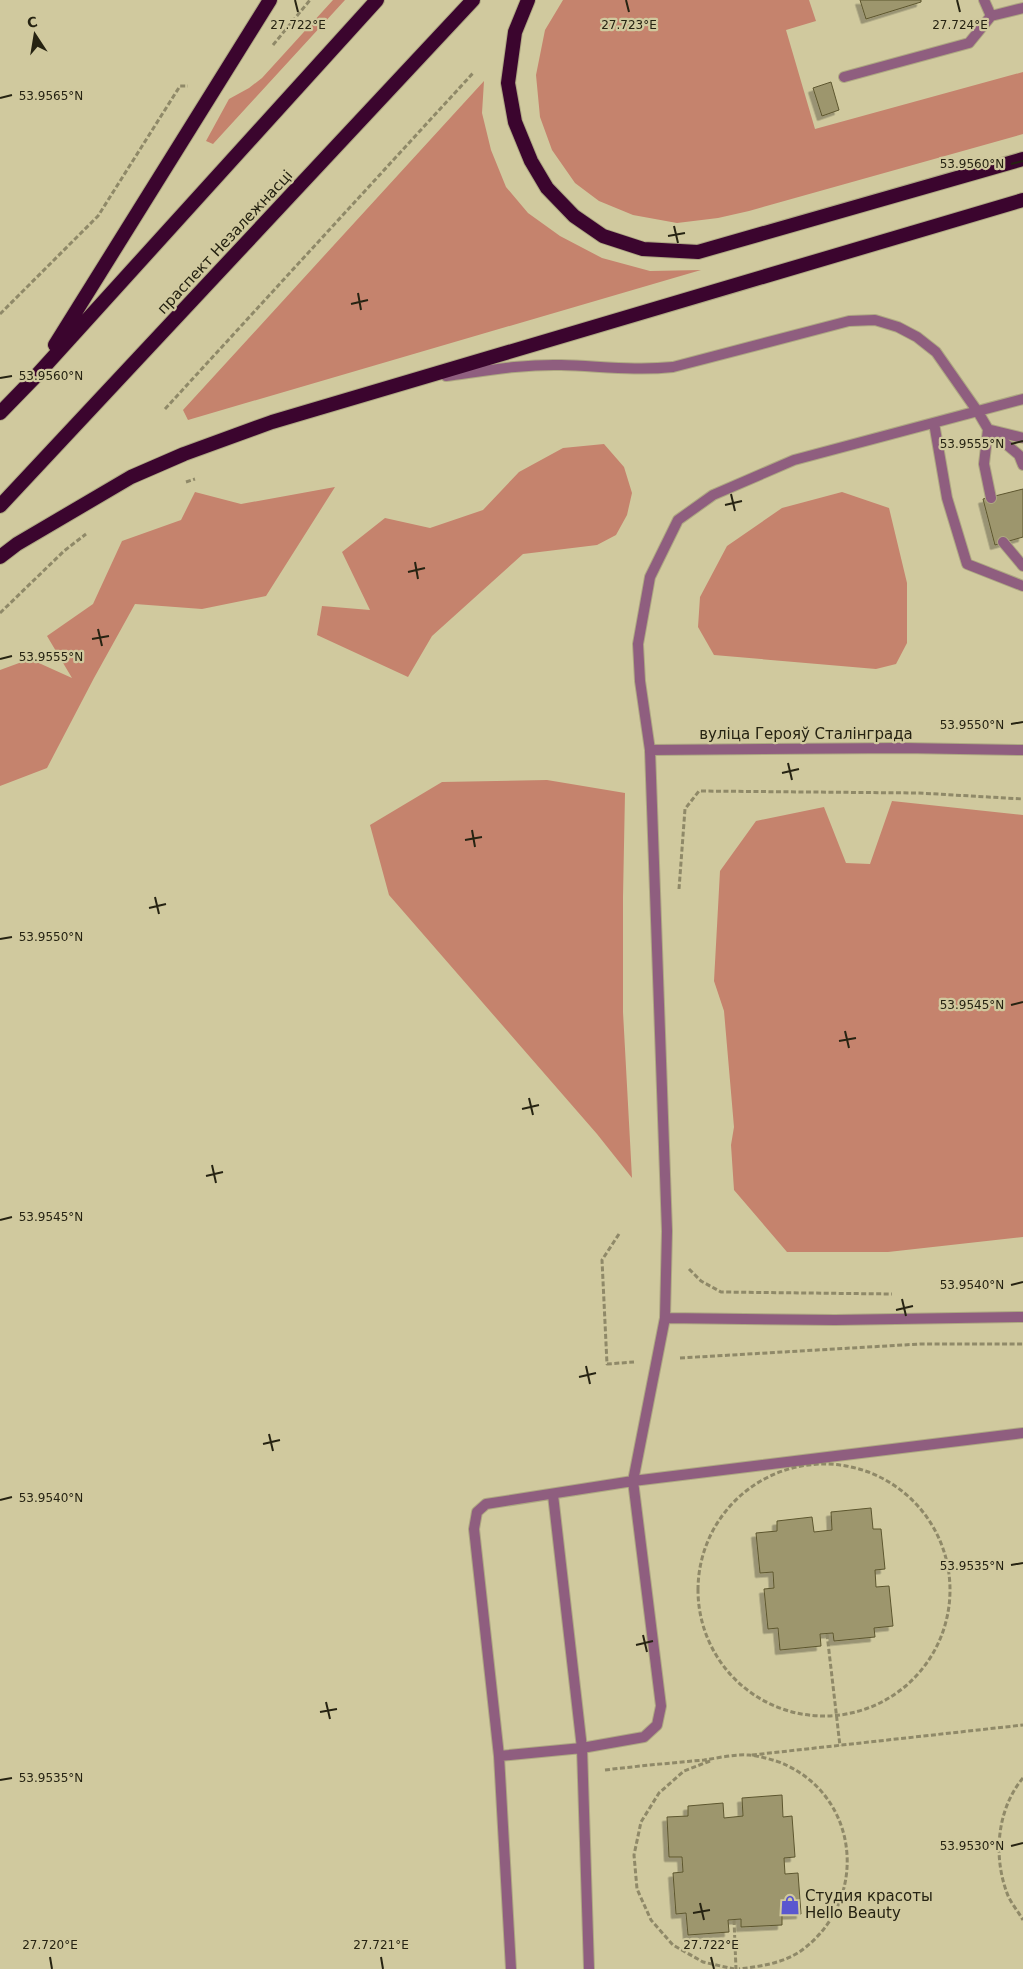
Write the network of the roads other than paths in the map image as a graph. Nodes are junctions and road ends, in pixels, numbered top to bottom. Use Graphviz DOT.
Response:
graph roads {
  1 [pos="270,0"];
  2 [pos="377,0"];
  3 [pos="473,0"];
  4 [pos="528,0"];
  5 [pos="984,0"];
  6 [pos="1023,8"];
  7 [pos="991,16"];
  8 [pos="844,77"];
  9 [pos="1023,159"];
  10 [pos="1023,200"];
  11 [pos="36,376"];
  12 [pos="418,379"];
  13 [pos="1023,400"];
  14 [pos="978,412"];
  15 [pos="0,413"];
  16 [pos="934,423"];
  17 [pos="988,429"];
  18 [pos="1023,431"];
  19 [pos="1023,438"];
  20 [pos="1023,465"];
  21 [pos="991,498"];
  22 [pos="0,506"];
  23 [pos="1004,542"];
  24 [pos="0,557"];
  25 [pos="1023,566"];
  26 [pos="1023,586"];
  27 [pos="650,750"];
  28 [pos="1023,750"];
  29 [pos="665,1318"];
  30 [pos="1023,1318"];
  31 [pos="1023,1433"];
  32 [pos="633,1481"];
  33 [pos="553,1495"];
  34 [pos="582,1748"];
  35 [pos="499,1756"];
  36 [pos="511,1969"];
  37 [pos="589,1969"];
  1 -- 11 [label="highway"];
  2 -- 11 [label="highway"];
  3 -- 22 [label="highway, праспект Незалежнасці"];
  4 -- 9 [label="highway"];
  5 -- 7 [label="street"];
  6 -- 7 [label="street"];
  7 -- 8 [label="street"];
  10 -- 12 [label="highway"];
  11 -- 15 [label="highway"];
  12 -- 14 [label="street"];
  12 -- 24 [label="highway"];
  13 -- 14 [label="street"];
  14 -- 16 [label="street"];
  14 -- 17 [label="street"];
  16 -- 26 [label="street"];
  16 -- 27 [label="street"];
  17 -- 18 [label="street"];
  17 -- 19 [label="street"];
  17 -- 20 [label="street"];
  17 -- 21 [label="street"];
  23 -- 25 [label="street"];
  27 -- 28 [label="street, вуліца Герояў Сталінграда"];
  27 -- 29 [label="street"];
  29 -- 30 [label="street"];
  29 -- 32 [label="street"];
  31 -- 32 [label="street"];
  32 -- 33 [label="street"];
  32 -- 34 [label="street"];
  33 -- 34 [label="street"];
  33 -- 35 [label="street"];
  34 -- 35 [label="street"];
  34 -- 37 [label="street"];
  35 -- 36 [label="street"];
}
